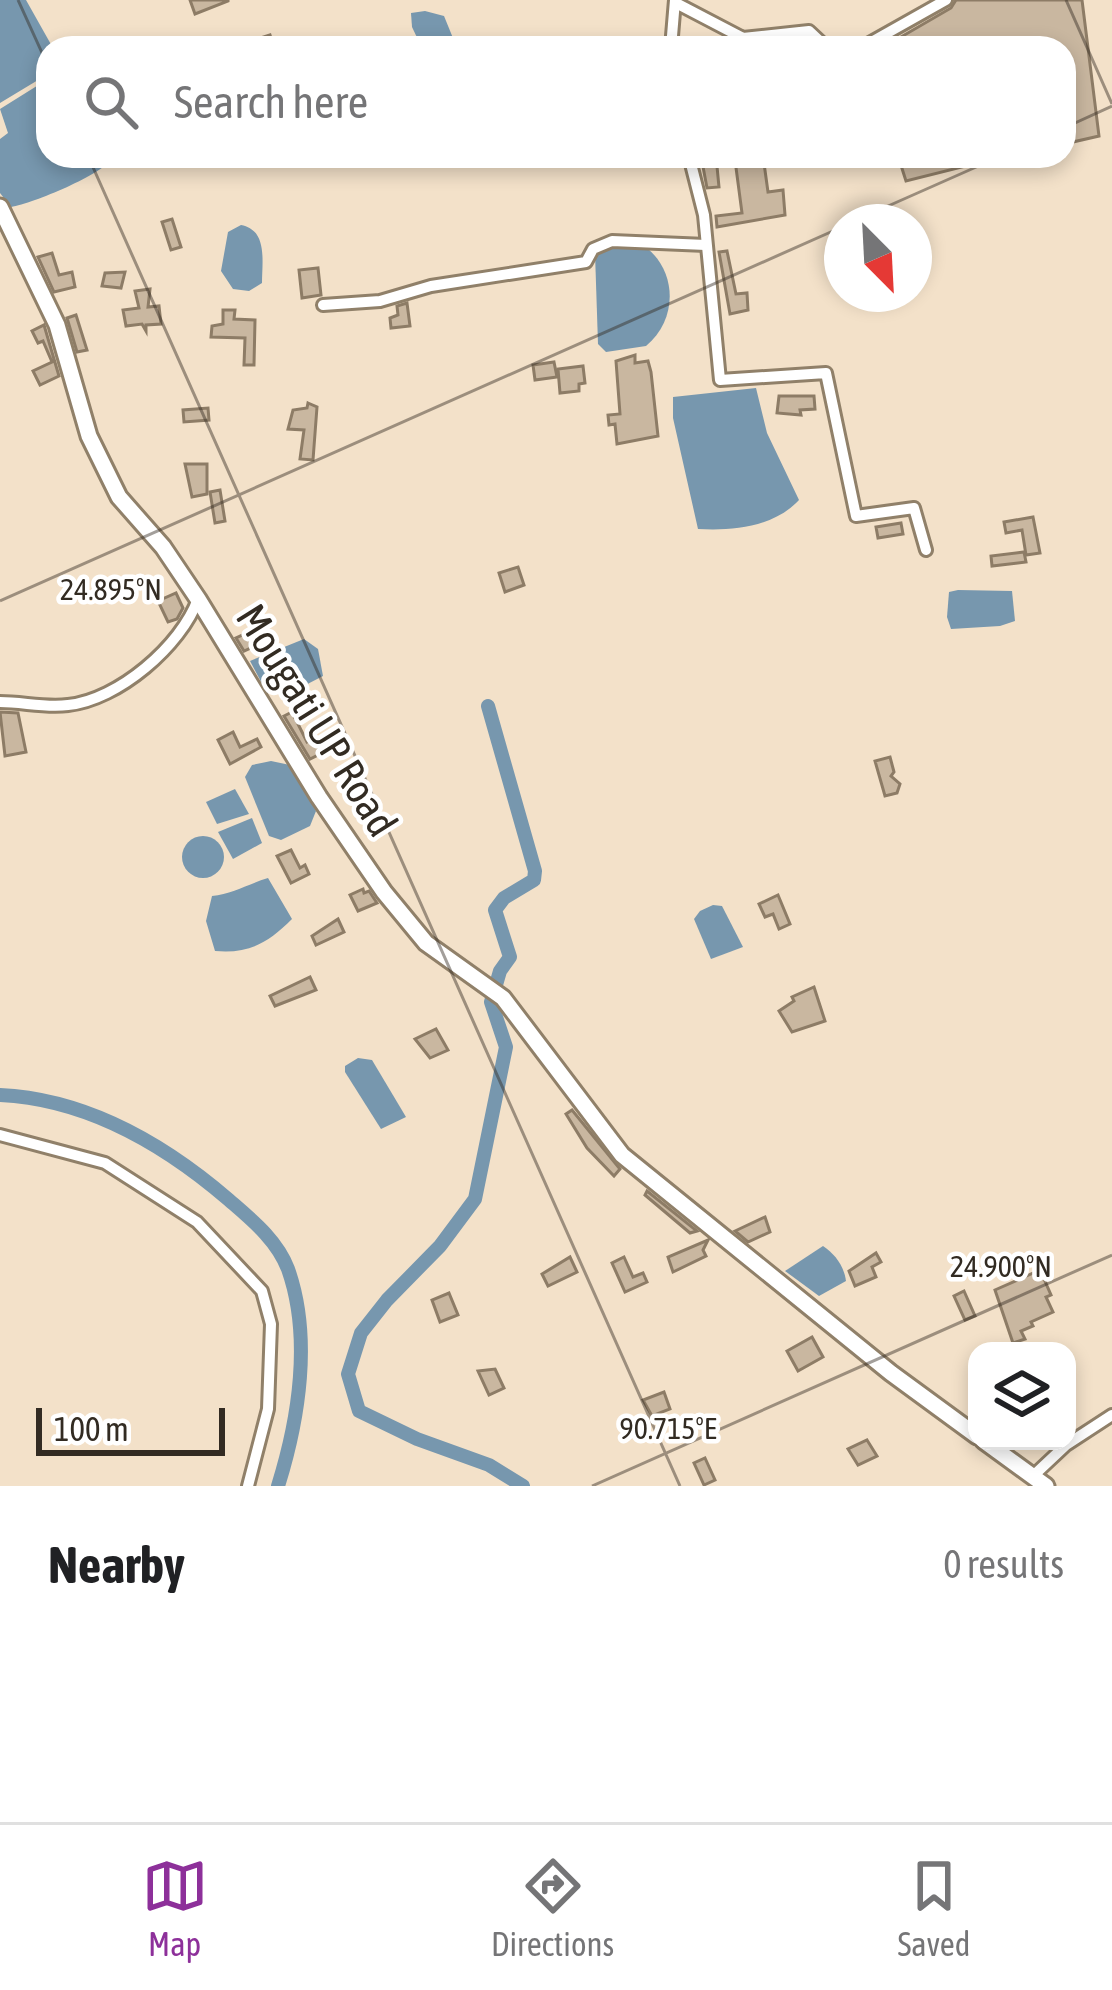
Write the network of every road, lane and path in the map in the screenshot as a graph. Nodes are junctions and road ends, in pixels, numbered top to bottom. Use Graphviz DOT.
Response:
graph roads {
  1 [pos="946,0"];
  2 [pos="675,1"];
  3 [pos="672,36"];
  4 [pos="739,36"];
  5 [pos="762,36"];
  6 [pos="814,36"];
  7 [pos="882,36"];
  8 [pos="692,168"];
  9 [pos="0,207"];
  10 [pos="706,245"];
  11 [pos="323,305"];
  12 [pos="926,550"];
  13 [pos="198,599"];
  14 [pos="0,702"];
  15 [pos="0,1135"];
  16 [pos="1112,1415"];
  17 [pos="968,1429"];
  18 [pos="997,1450"];
  19 [pos="1040,1481"];
  20 [pos="248,1486"];
  1 -- 7 [label="street"];
  2 -- 3 [label="street"];
  2 -- 4 [label="street"];
  5 -- 6 [label="street"];
  8 -- 10 [label="street"];
  9 -- 13 [label="street, Mougati UP Road"];
  10 -- 11 [label="street"];
  10 -- 12 [label="street"];
  13 -- 14 [label="street"];
  13 -- 17 [label="street, Mougati UP Road"];
  15 -- 20 [label="street"];
  16 -- 19 [label="street"];
  18 -- 19 [label="street"];
}
